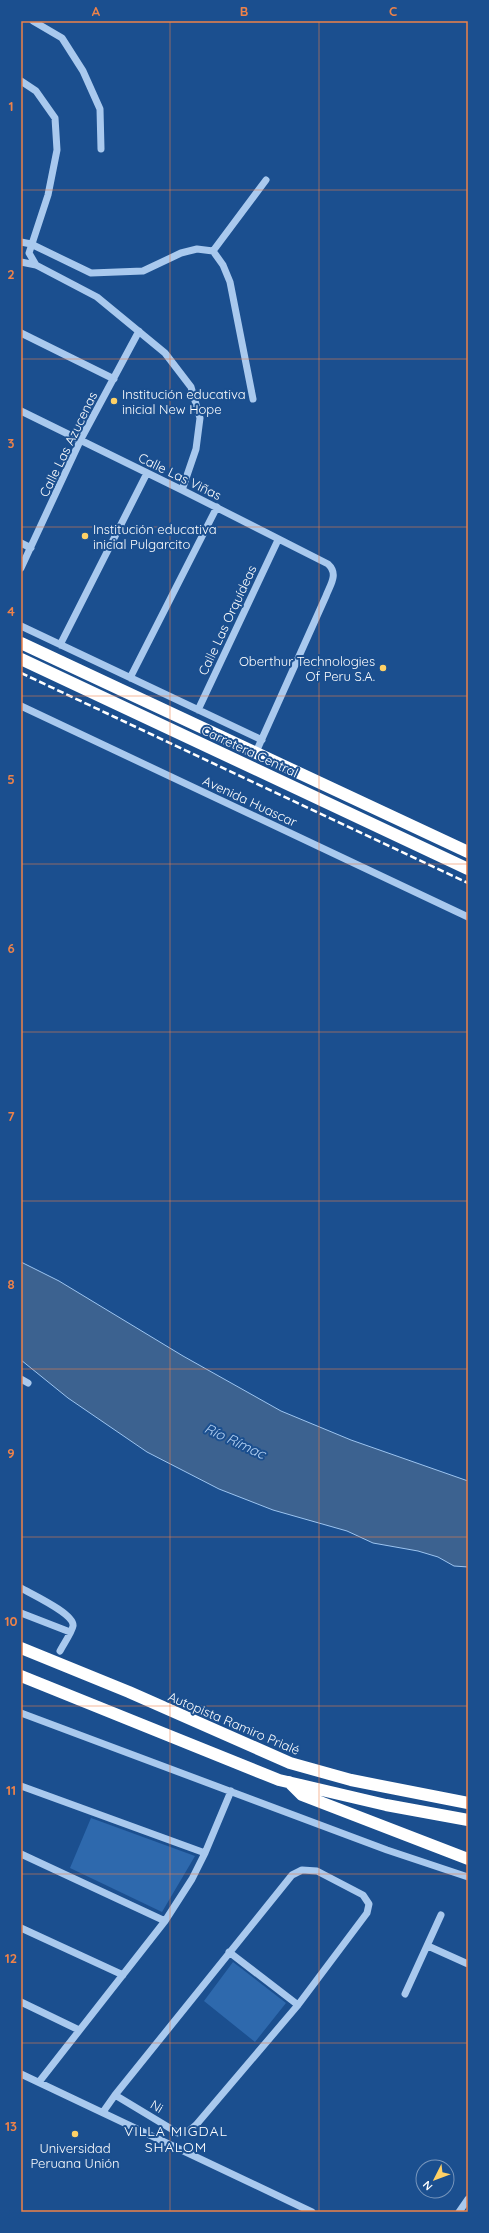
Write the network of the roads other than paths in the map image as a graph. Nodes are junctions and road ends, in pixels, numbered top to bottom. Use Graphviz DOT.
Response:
graph roads {
  1 [pos="33,21"];
  2 [pos="21,81"];
  3 [pos="101,148"];
  4 [pos="266,180"];
  5 [pos="21,242"];
  6 [pos="31,244"];
  7 [pos="213,251"];
  8 [pos="21,262"];
  9 [pos="36,265"];
  10 [pos="139,331"];
  11 [pos="21,333"];
  12 [pos="114,379"];
  13 [pos="253,399"];
  14 [pos="21,411"];
  15 [pos="81,439"];
  16 [pos="147,473"];
  17 [pos="182,490"];
  18 [pos="216,507"];
  19 [pos="278,540"];
  20 [pos="21,543"];
  21 [pos="31,548"];
  22 [pos="21,568"];
  23 [pos="21,626"];
  24 [pos="21,643"];
  25 [pos="60,645"];
  26 [pos="21,659"];
  27 [pos="130,678"];
  28 [pos="21,706"];
  29 [pos="198,710"];
  30 [pos="193,724"];
  31 [pos="188,738"];
  32 [pos="262,740"];
  33 [pos="256,752"];
  34 [pos="468,852"];
  35 [pos="468,869"];
  36 [pos="468,917"];
  37 [pos="21,1379"];
  38 [pos="28,1383"];
  39 [pos="21,1588"];
  40 [pos="21,1613"];
  41 [pos="70,1632"];
  42 [pos="21,1648"];
  43 [pos="60,1651"];
  44 [pos="21,1676"];
  45 [pos="21,1712"];
  46 [pos="289,1782"];
  47 [pos="21,1786"];
  48 [pos="231,1791"];
  49 [pos="468,1803"];
  50 [pos="468,1820"];
  51 [pos="205,1853"];
  52 [pos="21,1854"];
  53 [pos="468,1859"];
  54 [pos="468,1877"];
  55 [pos="441,1915"];
  56 [pos="165,1921"];
  57 [pos="21,1928"];
  58 [pos="428,1946"];
  59 [pos="229,1952"];
  60 [pos="468,1964"];
  61 [pos="123,1975"];
  62 [pos="405,1994"];
  63 [pos="21,2002"];
  64 [pos="298,2005"];
  65 [pos="79,2030"];
  66 [pos="21,2074"];
  67 [pos="38,2082"];
  68 [pos="115,2095"];
  69 [pos="103,2112"];
  70 [pos="468,2199"];
  71 [pos="312,2212"];
  72 [pos="459,2212"];
  1 -- 3 [label="street"];
  2 -- 6 [label="street"];
  4 -- 7 [label="street"];
  5 -- 6 [label="street"];
  6 -- 7 [label="street"];
  6 -- 9 [label="street"];
  7 -- 13 [label="street"];
  8 -- 9 [label="street"];
  9 -- 10 [label="street"];
  10 -- 12 [label="street, Calle Las Azucenas"];
  10 -- 17 [label="street"];
  11 -- 12 [label="street"];
  12 -- 15 [label="street, Calle Las Azucenas"];
  14 -- 15 [label="street, Calle Las Viñas"];
  15 -- 16 [label="street, Calle Las Viñas"];
  15 -- 21 [label="street, Calle Las Azucenas"];
  16 -- 17 [label="street, Calle Las Viñas"];
  16 -- 25 [label="street"];
  17 -- 18 [label="street, Calle Las Viñas"];
  18 -- 19 [label="street, Calle Las Viñas"];
  18 -- 27 [label="street"];
  19 -- 29 [label="street, Calle Las Orquídeas"];
  19 -- 32 [label="street, Calle Las Viñas"];
  20 -- 21 [label="street"];
  21 -- 22 [label="street, Calle Las Azucenas"];
  23 -- 25 [label="street"];
  24 -- 30 [label="highway, Carretera Central"];
  25 -- 27 [label="street"];
  26 -- 31 [label="highway, Carretera Central"];
  27 -- 29 [label="street"];
  28 -- 36 [label="street, Avenida Huascar"];
  29 -- 32 [label="street"];
  30 -- 31 [label="highway"];
  30 -- 33 [label="highway, Carretera Central"];
  31 -- 35 [label="highway, Carretera Central"];
  32 -- 33 [label="street"];
  33 -- 34 [label="highway, Carretera Central"];
  37 -- 38 [label="street"];
  39 -- 41 [label="street"];
  40 -- 41 [label="street"];
  41 -- 43 [label="street"];
  42 -- 49 [label="highway, Autopista Ramiro Prialé"];
  44 -- 46 [label="highway"];
  45 -- 48 [label="street"];
  46 -- 50 [label="highway"];
  46 -- 53 [label="highway"];
  47 -- 51 [label="street"];
  48 -- 51 [label="street"];
  48 -- 54 [label="street"];
  51 -- 56 [label="street"];
  52 -- 56 [label="street"];
  55 -- 58 [label="street"];
  56 -- 61 [label="street"];
  57 -- 61 [label="street"];
  58 -- 60 [label="street"];
  58 -- 62 [label="street"];
  59 -- 64 [label="street"];
  59 -- 64 [label="street"];
  59 -- 68 [label="street"];
  61 -- 65 [label="street"];
  63 -- 65 [label="street"];
  64 -- 68 [label="street, Ni"];
  65 -- 67 [label="street"];
  66 -- 67 [label="street"];
  67 -- 69 [label="street"];
  68 -- 69 [label="street"];
  69 -- 71 [label="street"];
  70 -- 72 [label="street"];
}
